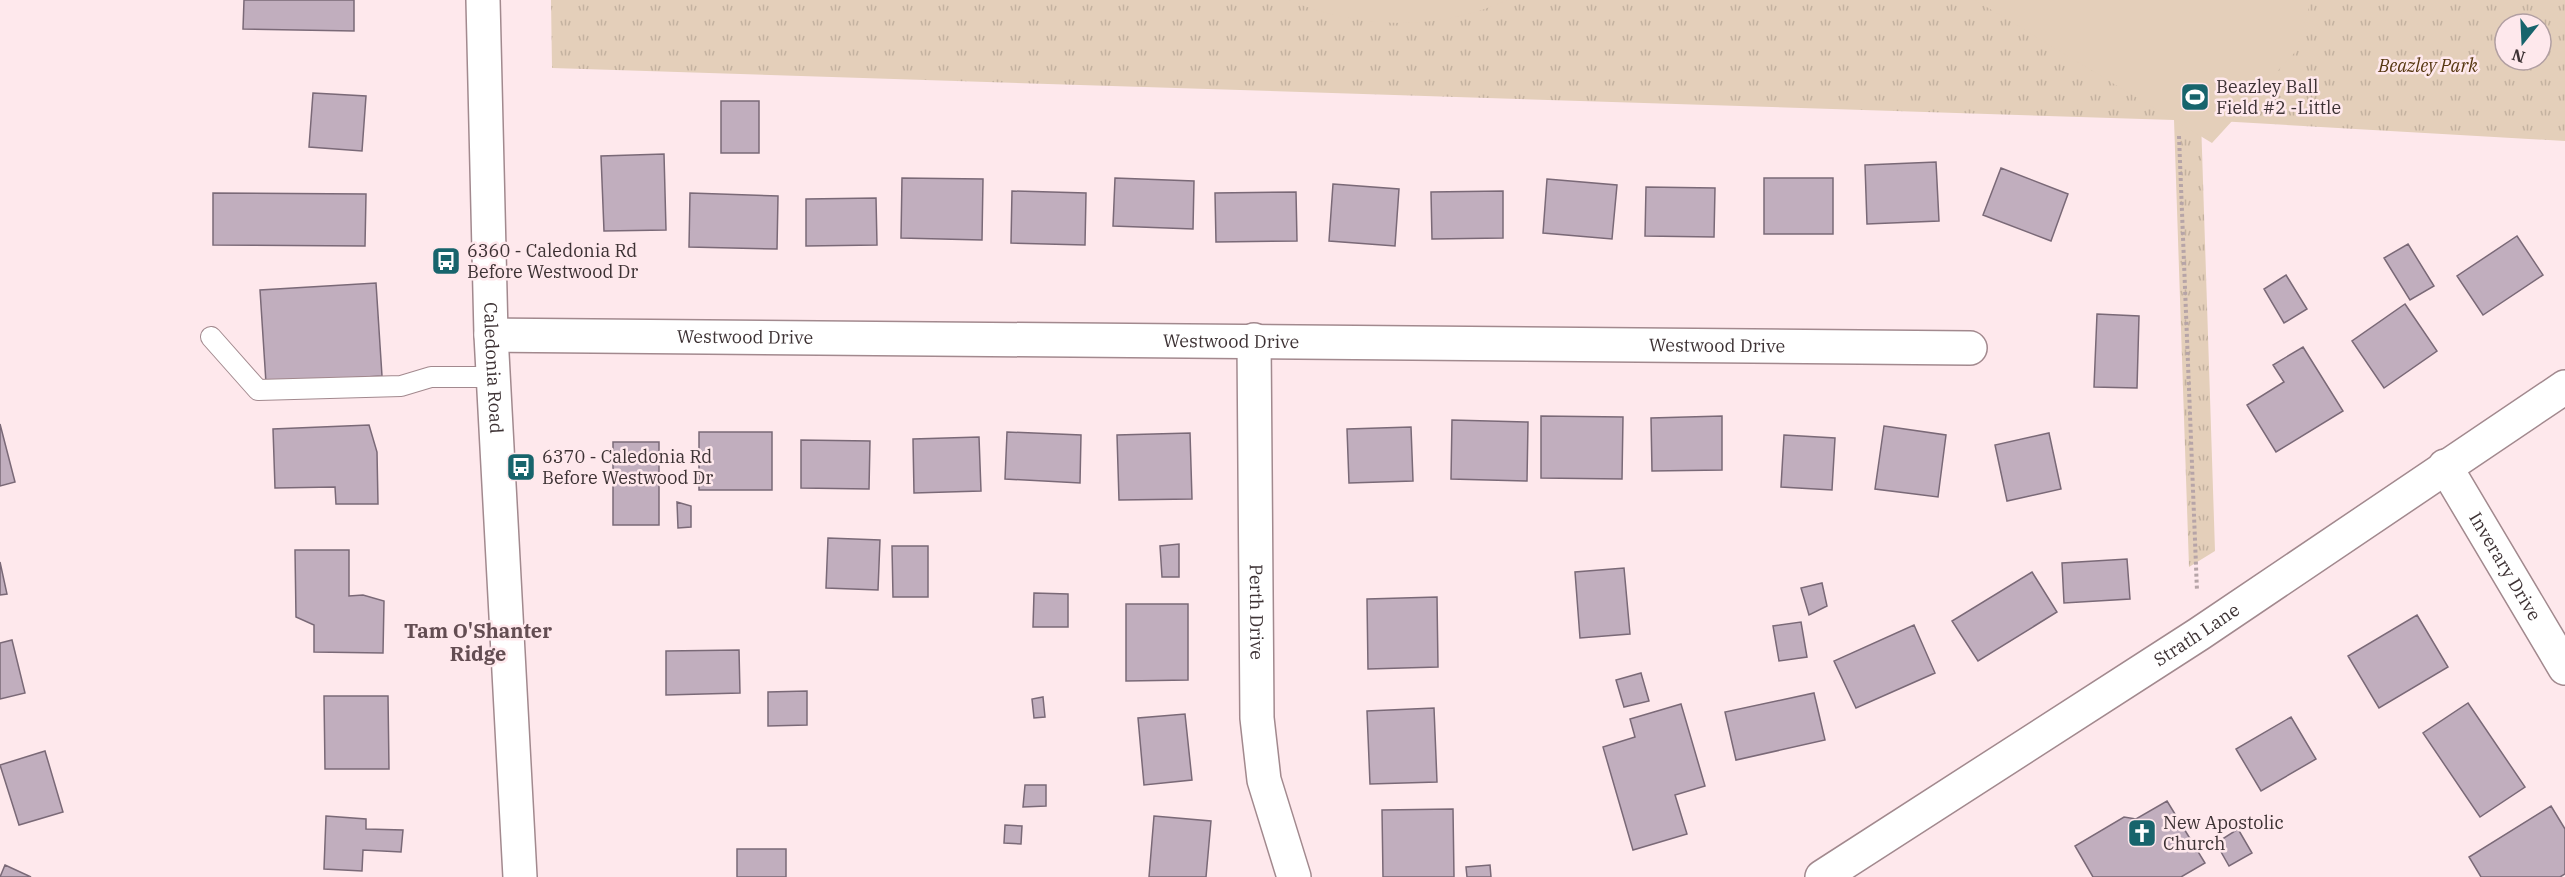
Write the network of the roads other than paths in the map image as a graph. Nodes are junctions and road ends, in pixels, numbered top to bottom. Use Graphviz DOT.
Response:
graph roads {
  1 [pos="483,0"];
  2 [pos="491,335"];
  3 [pos="211,337"];
  4 [pos="1254,340"];
  5 [pos="1970,348"];
  6 [pos="494,377"];
  7 [pos="2565,387"];
  8 [pos="2445,466"];
  9 [pos="2565,668"];
  10 [pos="520,877"];
  11 [pos="1294,877"];
  12 [pos="1822,877"];
  1 -- 2 [label="street, Caledonia Road"];
  2 -- 4 [label="street, Westwood Drive"];
  2 -- 6 [label="street, Caledonia Road"];
  3 -- 6 [label="lane"];
  4 -- 5 [label="street, Westwood Drive"];
  4 -- 11 [label="street, Perth Drive"];
  6 -- 10 [label="street, Caledonia Road"];
  7 -- 8 [label="street, Strath Lane"];
  8 -- 9 [label="street, Inverary Drive"];
  8 -- 12 [label="street, Strath Lane"];
}
